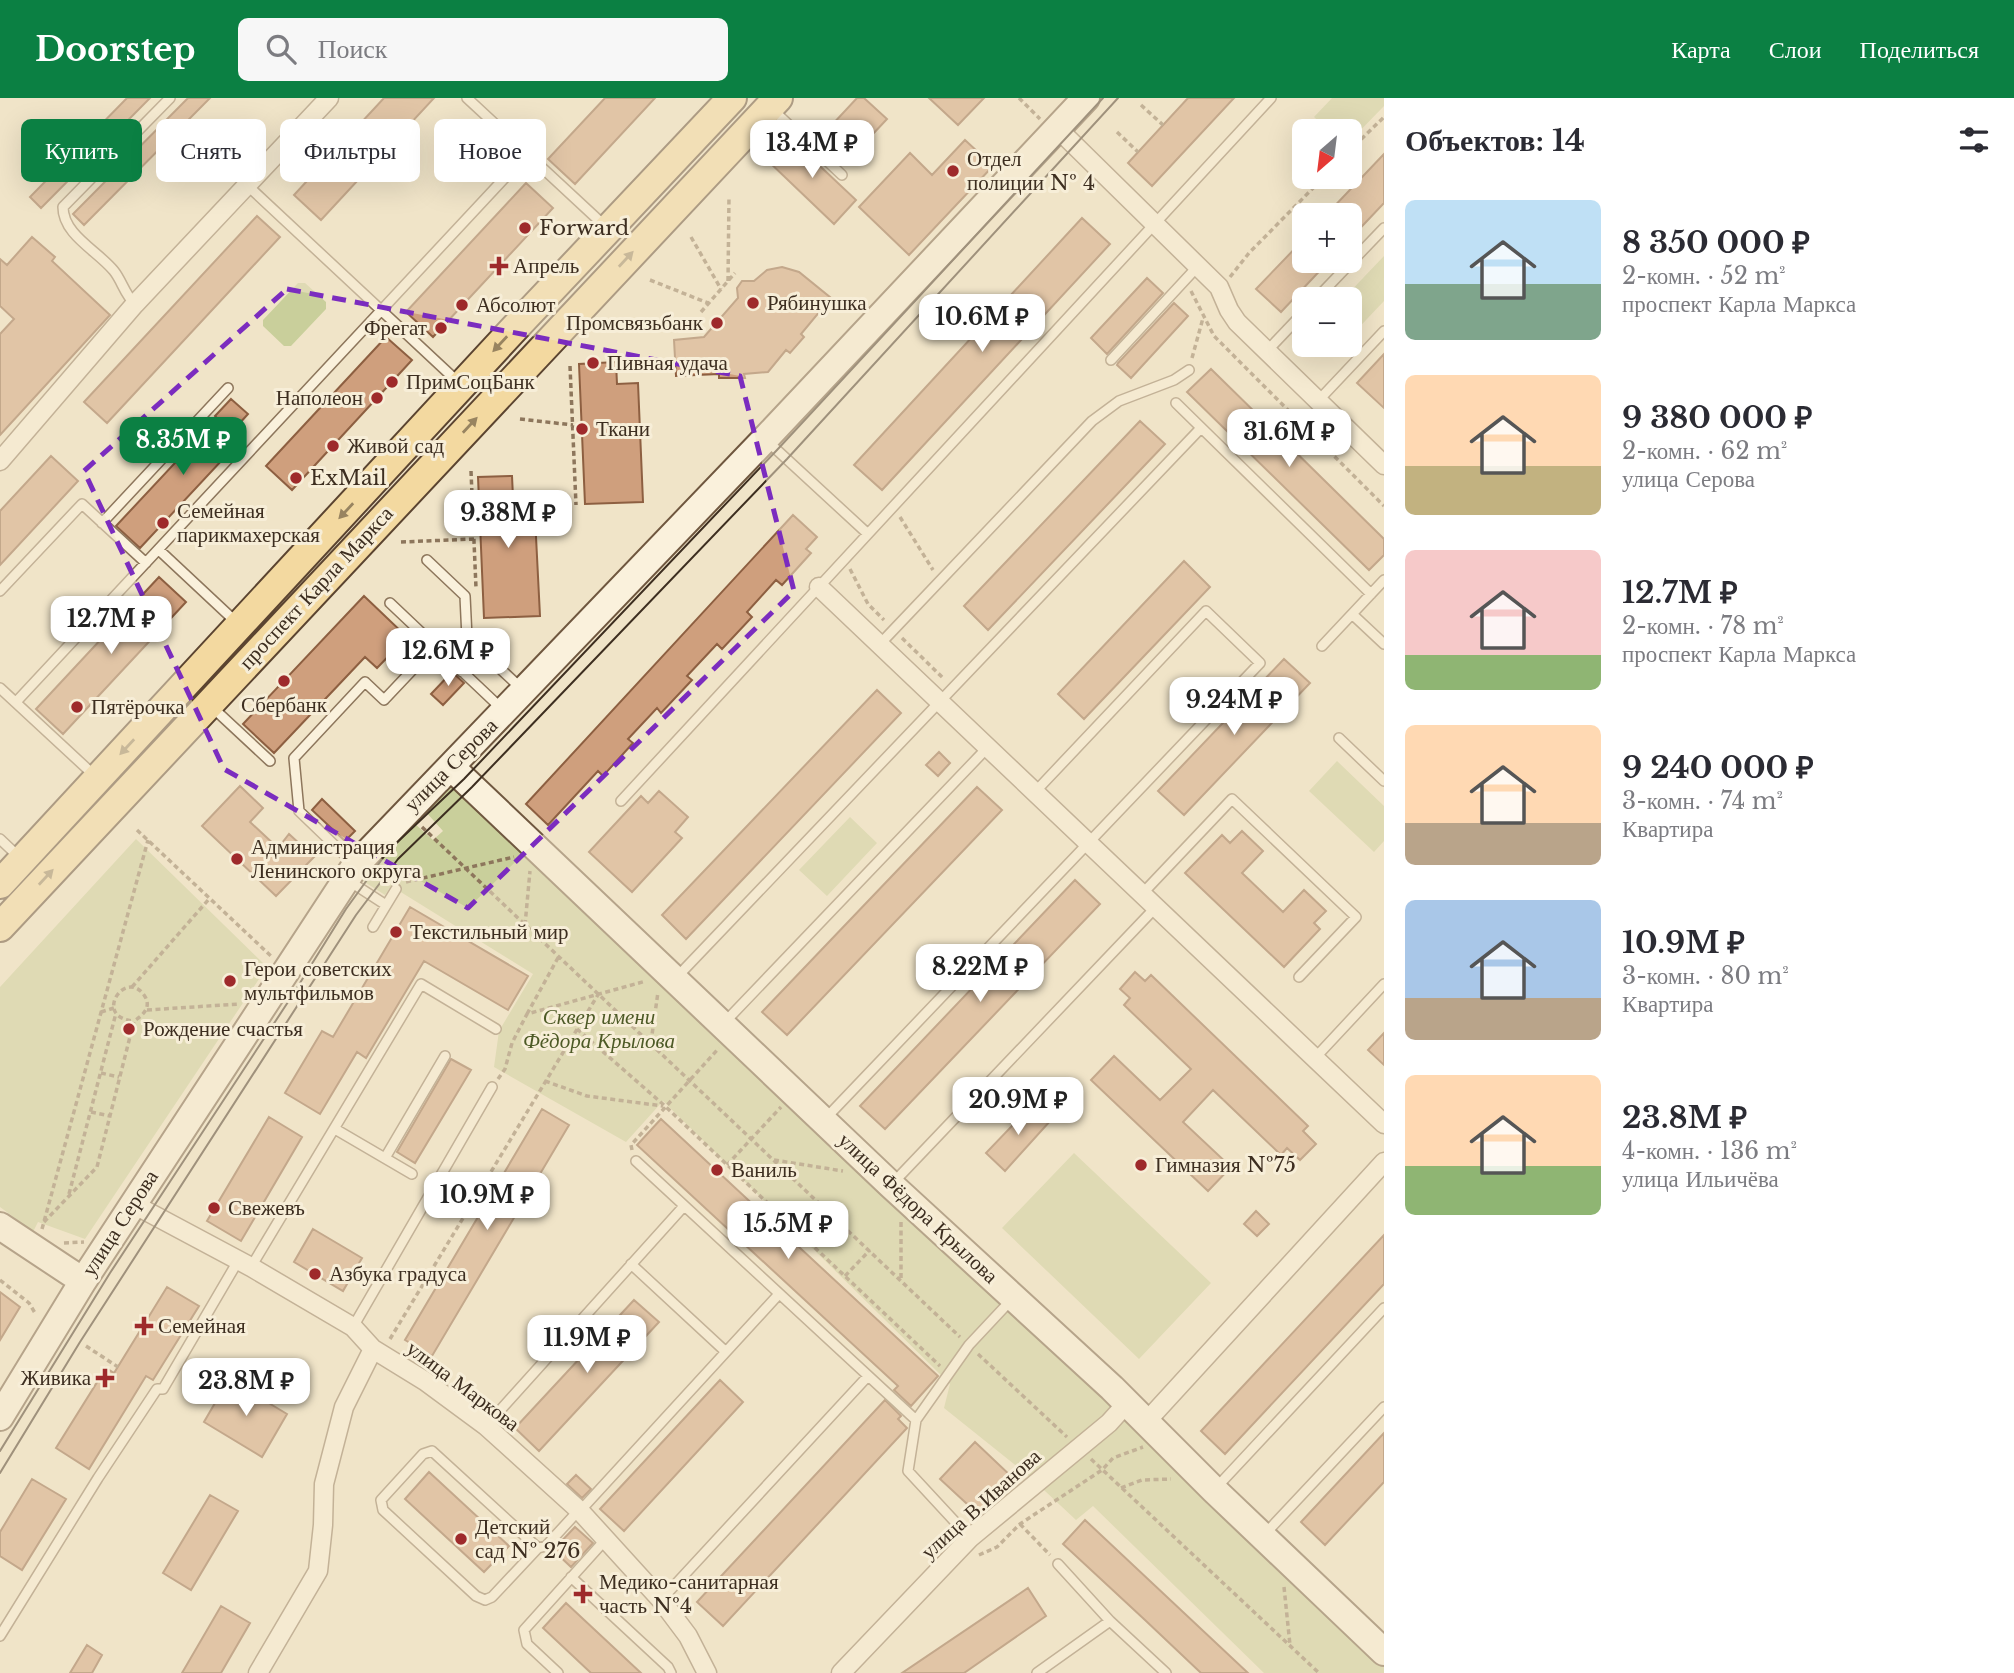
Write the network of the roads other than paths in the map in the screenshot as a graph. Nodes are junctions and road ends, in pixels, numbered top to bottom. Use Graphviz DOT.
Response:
graph roads {
  1 [pos="170,98"];
  2 [pos="329,98"];
  3 [pos="467,98"];
  4 [pos="732,98"];
  5 [pos="1086,98"];
  6 [pos="1271,98"];
  7 [pos="776,100"];
  8 [pos="490,119"];
  9 [pos="1056,131"];
  10 [pos="546,172"];
  11 [pos="842,175"];
  12 [pos="501,182"];
  13 [pos="247,185"];
  14 [pos="643,192"];
  15 [pos="667,215"];
  16 [pos="1155,224"];
  17 [pos="1384,228"];
  18 [pos="608,229"];
  19 [pos="1198,266"];
  20 [pos="1327,287"];
  21 [pos="135,304"];
  22 [pos="382,310"];
  23 [pos="1292,325"];
  24 [pos="1384,331"];
  25 [pos="1267,351"];
  26 [pos="1111,360"];
  27 [pos="1189,370"];
  28 [pos="462,385"];
  29 [pos="228,387"];
  30 [pos="1318,401"];
  31 [pos="1176,403"];
  32 [pos="1201,428"];
  33 [pos="765,439"];
  34 [pos="0,461"];
  35 [pos="1384,465"];
  36 [pos="102,523"];
  37 [pos="868,534"];
  38 [pos="159,550"];
  39 [pos="427,560"];
  40 [pos="146,563"];
  41 [pos="1384,580"];
  42 [pos="819,587"];
  43 [pos="0,591"];
  44 [pos="1371,594"];
  45 [pos="390,603"];
  46 [pos="1352,614"];
  47 [pos="240,625"];
  48 [pos="880,644"];
  49 [pos="1384,644"];
  50 [pos="435,646"];
  51 [pos="1322,646"];
  52 [pos="481,652"];
  53 [pos="462,671"];
  54 [pos="186,683"];
  55 [pos="0,688"];
  56 [pos="523,691"];
  57 [pos="940,701"];
  58 [pos="16,702"];
  59 [pos="209,704"];
  60 [pos="504,711"];
  61 [pos="1339,738"];
  62 [pos="988,747"];
  63 [pos="270,761"];
  64 [pos="451,767"];
  65 [pos="98,779"];
  66 [pos="1384,781"];
  67 [pos="1035,792"];
  68 [pos="621,801"];
  69 [pos="0,839"];
  70 [pos="1089,843"];
  71 [pos="23,860"];
  72 [pos="351,872"];
  73 [pos="0,884"];
  74 [pos="396,889"];
  75 [pos="1142,894"];
  76 [pos="386,905"];
  77 [pos="1156,907"];
  78 [pos="0,927"];
  79 [pos="373,928"];
  80 [pos="1299,977"];
  81 [pos="1384,984"];
  82 [pos="667,985"];
  83 [pos="496,1029"];
  84 [pos="727,1029"];
  85 [pos="445,1056"];
  86 [pos="1315,1058"];
  87 [pos="492,1087"];
  88 [pos="823,1120"];
  89 [pos="1384,1124"];
  90 [pos="335,1129"];
  91 [pos="384,1158"];
  92 [pos="636,1161"];
  93 [pos="1384,1162"];
  94 [pos="412,1174"];
  95 [pos="891,1185"];
  96 [pos="133,1204"];
  97 [pos="684,1206"];
  98 [pos="0,1226"];
  99 [pos="245,1264"];
  100 [pos="631,1264"];
  101 [pos="83,1281"];
  102 [pos="779,1294"];
  103 [pos="1014,1296"];
  104 [pos="1384,1308"];
  105 [pos="352,1327"];
  106 [pos="377,1351"];
  107 [pos="725,1351"];
  108 [pos="868,1376"];
  109 [pos="1384,1407"];
  110 [pos="0,1417"];
  111 [pos="1143,1419"];
  112 [pos="916,1420"];
  113 [pos="486,1426"];
  114 [pos="1208,1484"];
  115 [pos="580,1511"];
  116 [pos="970,1538"];
  117 [pos="606,1539"];
  118 [pos="1271,1545"];
  119 [pos="538,1548"];
  120 [pos="1058,1564"];
  121 [pos="571,1577"];
  122 [pos="661,1600"];
  123 [pos="1110,1621"];
  124 [pos="0,1636"];
  125 [pos="1384,1651"];
  126 [pos="258,1673"];
  127 [pos="558,1673"];
  128 [pos="671,1673"];
  129 [pos="707,1673"];
  130 [pos="841,1673"];
  131 [pos="1037,1673"];
  132 [pos="1167,1673"];
  1 -- 21 [label="lane"];
  2 -- 13 [label="street"];
  3 -- 8 [label="lane"];
  4 -- 14 [label="main road, проспект Карла Маркса"];
  5 -- 9 [label="street, улица Серова"];
  6 -- 16 [label="lane"];
  7 -- 11 [label="lane"];
  7 -- 15 [label="main road, проспект Карла Маркса"];
  9 -- 16 [label="street"];
  9 -- 33 [label="street, улица Серова"];
  10 -- 18 [label="lane"];
  12 -- 22 [label="lane"];
  13 -- 21 [label="street"];
  13 -- 22 [label="lane"];
  14 -- 15 [label="main road"];
  14 -- 18 [label="main road, проспект Карла Маркса"];
  59 -- 15 [label="main road, проспект Карла Маркса, one-way"];
  16 -- 19 [label="street"];
  16 -- 37 [label="lane"];
  17 -- 20 [label="lane"];
  18 -- 28 [label="main road, проспект Карла Маркса, one-way"];
  19 -- 25 [label="street"];
  19 -- 26 [label="lane"];
  21 -- 34 [label="street"];
  22 -- 28 [label="lane"];
  22 -- 38 [label="lane"];
  23 -- 25 [label="lane"];
  24 -- 30 [label="lane"];
  25 -- 30 [label="street"];
  27 -- 48 [label="lane"];
  28 -- 47 [label="main road, проспект Карла Маркса, one-way"];
  29 -- 36 [label="lane"];
  30 -- 35 [label="street"];
  31 -- 32 [label="lane"];
  32 -- 44 [label="lane"];
  32 -- 57 [label="lane"];
  33 -- 37 [label="lane"];
  33 -- 56 [label="street, улица Серова"];
  36 -- 40 [label="lane"];
  36 -- 43 [label="lane"];
  37 -- 42 [label="lane"];
  38 -- 40 [label="lane"];
  38 -- 47 [label="lane"];
  39 -- 52 [label="lane"];
  40 -- 58 [label="lane"];
  41 -- 44 [label="lane"];
  42 -- 48 [label="street"];
  42 -- 68 [label="lane"];
  44 -- 46 [label="lane"];
  45 -- 50 [label="lane"];
  46 -- 49 [label="lane"];
  46 -- 51 [label="lane"];
  47 -- 54 [label="main road, проспект Карла Маркса"];
  48 -- 57 [label="street"];
  50 -- 53 [label="lane"];
  50 -- 72 [label="lane"];
  52 -- 53 [label="lane"];
  52 -- 56 [label="lane"];
  53 -- 60 [label="lane"];
  54 -- 59 [label="main road"];
  54 -- 65 [label="main road, проспект Карла Маркса, one-way"];
  55 -- 58 [label="lane"];
  56 -- 60 [label="street, улица Серова"];
  57 -- 62 [label="street"];
  57 -- 82 [label="lane"];
  58 -- 65 [label="lane"];
  59 -- 63 [label="lane"];
  78 -- 59 [label="main road, проспект Карла Маркса, one-way"];
  60 -- 64 [label="street, улица Серова"];
  61 -- 66 [label="lane"];
  62 -- 67 [label="street"];
  62 -- 84 [label="lane"];
  64 -- 72 [label="street, улица Серова"];
  64 -- 82 [label="street, улица Фёдора Крылова"];
  65 -- 71 [label="main road, проспект Карла Маркса"];
  67 -- 70 [label="street"];
  67 -- 70 [label="lane"];
  69 -- 71 [label="lane"];
  70 -- 75 [label="street"];
  70 -- 88 [label="lane"];
  71 -- 73 [label="main road, проспект Карла Маркса"];
  72 -- 76 [label="lane"];
  72 -- 96 [label="street, улица Серова"];
  74 -- 76 [label="lane"];
  75 -- 77 [label="street"];
  75 -- 80 [label="lane"];
  76 -- 79 [label="lane"];
  77 -- 86 [label="street"];
  77 -- 95 [label="lane"];
  81 -- 86 [label="lane"];
  82 -- 84 [label="street, улица Фёдора Крылова"];
  83 -- 90 [label="lane"];
  84 -- 88 [label="street, улица Фёдора Крылова"];
  85 -- 91 [label="lane"];
  86 -- 89 [label="street"];
  87 -- 105 [label="lane"];
  88 -- 95 [label="street, улица Фёдора Крылова"];
  90 -- 91 [label="lane"];
  90 -- 99 [label="lane"];
  91 -- 94 [label="lane"];
  92 -- 97 [label="lane"];
  93 -- 111 [label="street, улица В.Иванова"];
  95 -- 103 [label="street, улица Фёдора Крылова"];
  96 -- 99 [label="street, улица Маркова"];
  96 -- 101 [label="street, улица Серова"];
  97 -- 100 [label="lane"];
  97 -- 102 [label="lane"];
  98 -- 101 [label="street"];
  99 -- 105 [label="street, улица Маркова"];
  99 -- 124 [label="lane"];
  100 -- 107 [label="lane"];
  100 -- 113 [label="lane"];
  101 -- 110 [label="street, улица Серова"];
  102 -- 107 [label="lane"];
  102 -- 108 [label="lane"];
  103 -- 111 [label="street, улица Фёдора Крылова"];
  103 -- 112 [label="lane"];
  104 -- 114 [label="lane"];
  105 -- 106 [label="street, улица Маркова"];
  106 -- 113 [label="street, улица Маркова"];
  106 -- 126 [label="street"];
  107 -- 115 [label="lane"];
  108 -- 112 [label="lane"];
  108 -- 122 [label="lane"];
  109 -- 118 [label="lane"];
  111 -- 114 [label="street, улица Фёдора Крылова"];
  111 -- 116 [label="street, улица В.Иванова"];
  112 -- 116 [label="lane"];
  113 -- 115 [label="street, улица Маркова"];
  114 -- 118 [label="street, улица Фёдора Крылова"];
  115 -- 117 [label="street, улица Маркова"];
  115 -- 119 [label="lane"];
  116 -- 130 [label="street, улица В.Иванова"];
  117 -- 121 [label="lane"];
  117 -- 122 [label="street, улица Маркова"];
  118 -- 125 [label="street, улица Фёдора Крылова"];
  119 -- 119 [label="lane"];
  120 -- 123 [label="lane"];
  121 -- 127 [label="lane"];
  121 -- 128 [label="lane"];
  122 -- 129 [label="street, улица Маркова"];
  123 -- 131 [label="lane"];
  123 -- 132 [label="lane"];
}
